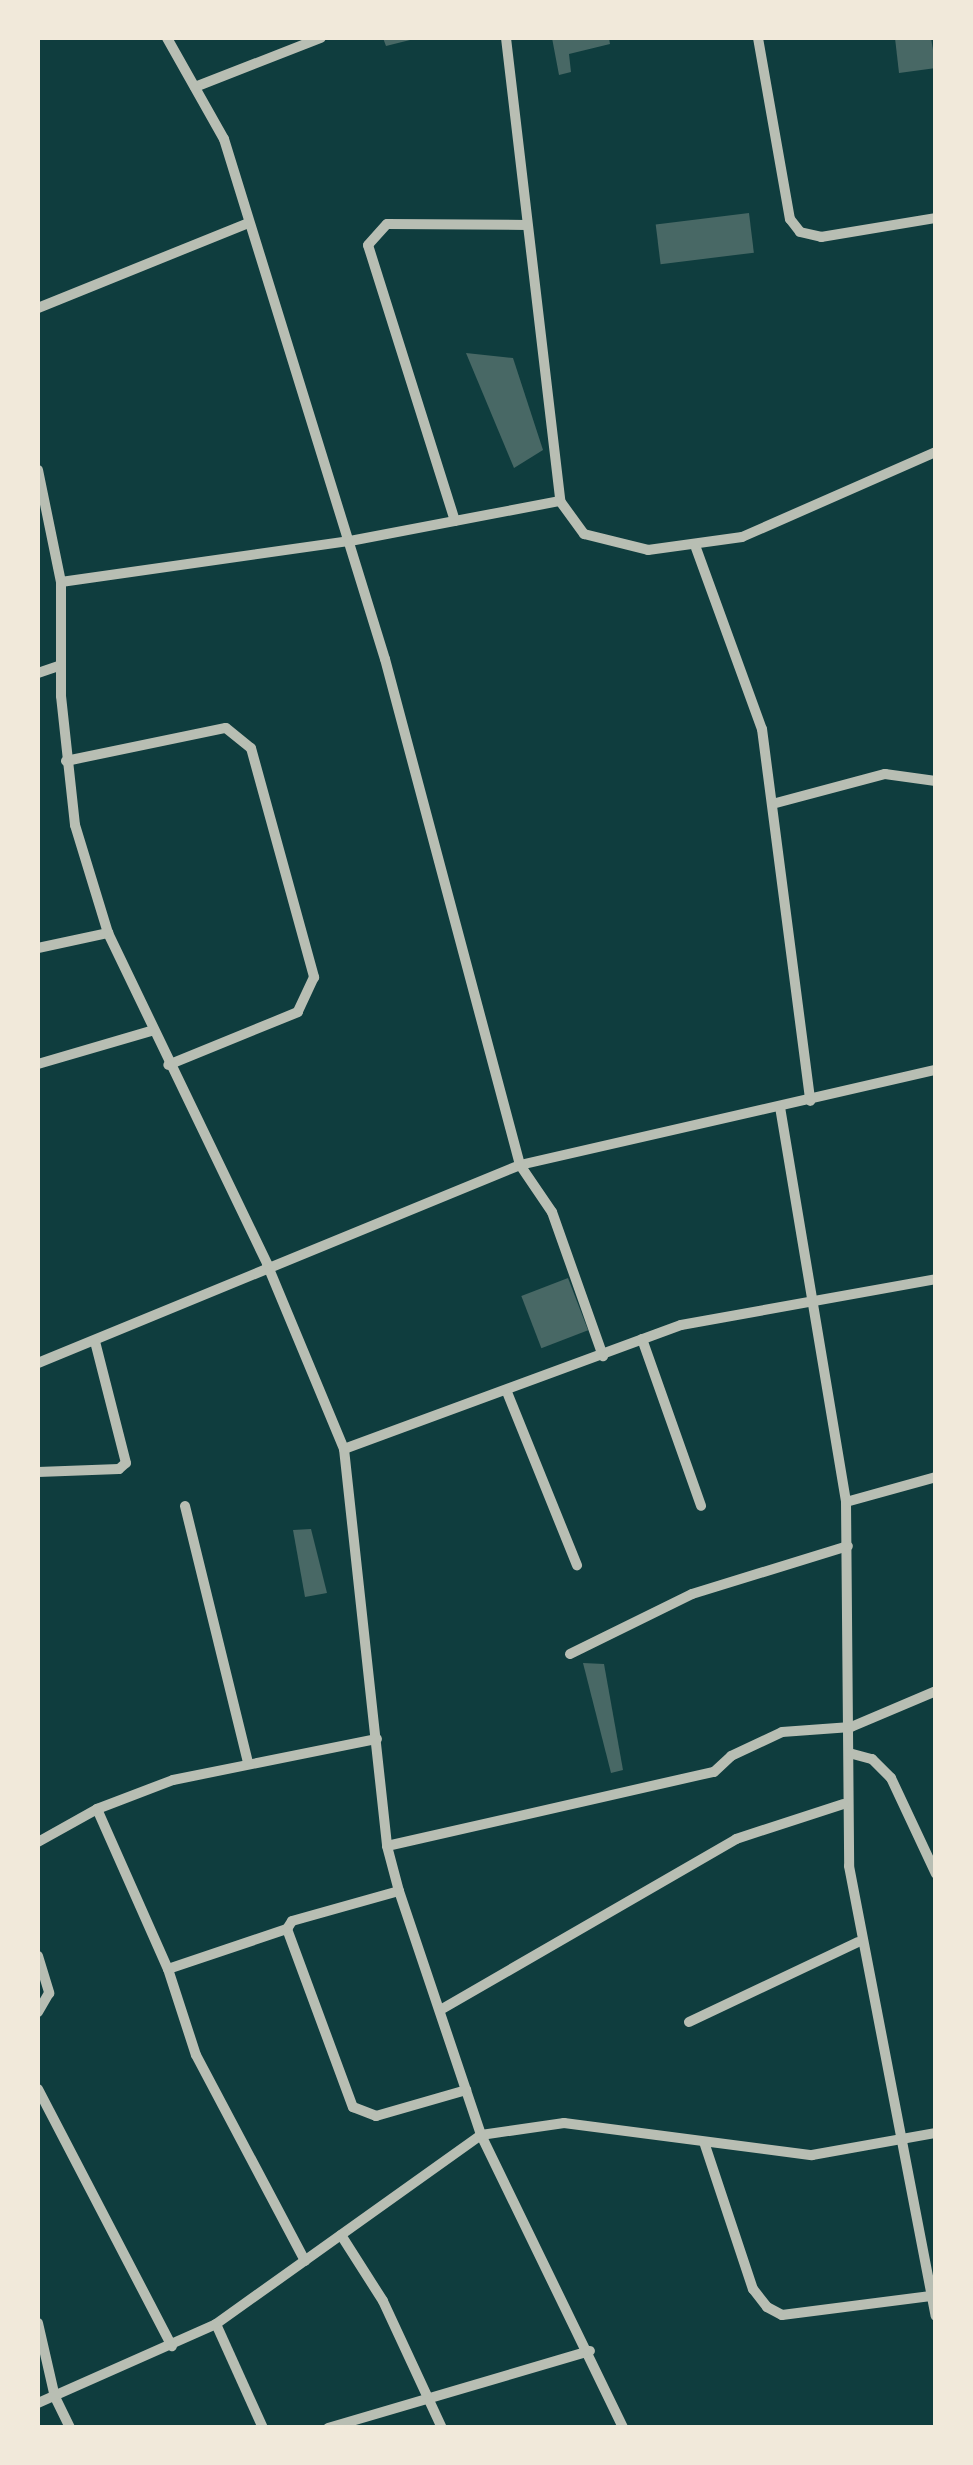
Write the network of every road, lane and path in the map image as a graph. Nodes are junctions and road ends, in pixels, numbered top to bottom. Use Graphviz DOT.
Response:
graph roads {
  1 [pos="166,38"];
  2 [pos="320,38"];
  3 [pos="506,38"];
  4 [pos="758,38"];
  5 [pos="195,88"];
  6 [pos="936,218"];
  7 [pos="246,224"];
  8 [pos="527,226"];
  9 [pos="38,308"];
  10 [pos="936,452"];
  11 [pos="38,478"];
  12 [pos="560,501"];
  13 [pos="455,521"];
  14 [pos="350,541"];
  15 [pos="696,548"];
  16 [pos="61,582"];
  17 [pos="61,666"];
  18 [pos="38,673"];
  19 [pos="66,762"];
  20 [pos="936,781"];
  21 [pos="776,803"];
  22 [pos="108,932"];
  23 [pos="38,948"];
  24 [pos="151,1030"];
  25 [pos="38,1064"];
  26 [pos="168,1065"];
  27 [pos="936,1070"];
  28 [pos="810,1100"];
  29 [pos="780,1107"];
  30 [pos="520,1165"];
  31 [pos="267,1264"];
  32 [pos="936,1279"];
  33 [pos="813,1301"];
  34 [pos="642,1338"];
  35 [pos="95,1341"];
  36 [pos="602,1356"];
  37 [pos="38,1363"];
  38 [pos="507,1392"];
  39 [pos="344,1449"];
  40 [pos="38,1472"];
  41 [pos="936,1477"];
  42 [pos="846,1502"];
  43 [pos="185,1506"];
  44 [pos="701,1506"];
  45 [pos="848,1546"];
  46 [pos="577,1565"];
  47 [pos="570,1654"];
  48 [pos="936,1691"];
  49 [pos="851,1727"];
  50 [pos="377,1739"];
  51 [pos="849,1753"];
  52 [pos="248,1762"];
  53 [pos="843,1804"];
  54 [pos="97,1810"];
  55 [pos="38,1842"];
  56 [pos="387,1846"];
  57 [pos="936,1874"];
  58 [pos="399,1891"];
  59 [pos="287,1928"];
  60 [pos="858,1942"];
  61 [pos="38,1956"];
  62 [pos="168,1968"];
  63 [pos="442,2009"];
  64 [pos="38,2012"];
  65 [pos="688,2022"];
  66 [pos="38,2089"];
  67 [pos="466,2090"];
  68 [pos="936,2134"];
  69 [pos="480,2136"];
  70 [pos="898,2139"];
  71 [pos="704,2142"];
  72 [pos="341,2235"];
  73 [pos="305,2261"];
  74 [pos="931,2296"];
  75 [pos="936,2316"];
  76 [pos="38,2323"];
  77 [pos="216,2324"];
  78 [pos="172,2346"];
  79 [pos="590,2352"];
  80 [pos="54,2397"];
  81 [pos="431,2400"];
  82 [pos="38,2404"];
  83 [pos="70,2428"];
  84 [pos="262,2428"];
  85 [pos="328,2428"];
  86 [pos="442,2428"];
  87 [pos="622,2428"];
  1 -- 5 [label="street"];
  2 -- 5 [label="street"];
  3 -- 8 [label="street"];
  4 -- 6 [label="street"];
  5 -- 7 [label="street"];
  7 -- 9 [label="street"];
  7 -- 14 [label="street"];
  8 -- 12 [label="street"];
  8 -- 13 [label="street"];
  10 -- 15 [label="street"];
  11 -- 16 [label="street"];
  12 -- 13 [label="street"];
  12 -- 15 [label="street"];
  13 -- 14 [label="street"];
  14 -- 16 [label="street"];
  14 -- 30 [label="street"];
  15 -- 21 [label="street"];
  16 -- 17 [label="street"];
  17 -- 18 [label="street"];
  17 -- 19 [label="street"];
  19 -- 22 [label="street"];
  19 -- 26 [label="street"];
  20 -- 21 [label="street"];
  21 -- 28 [label="street"];
  22 -- 23 [label="street"];
  22 -- 24 [label="street"];
  24 -- 25 [label="street"];
  24 -- 26 [label="street"];
  26 -- 31 [label="street"];
  27 -- 28 [label="street"];
  28 -- 29 [label="street"];
  29 -- 30 [label="street"];
  29 -- 33 [label="street"];
  30 -- 31 [label="street"];
  30 -- 36 [label="street"];
  31 -- 35 [label="street"];
  31 -- 39 [label="street"];
  32 -- 33 [label="street"];
  33 -- 34 [label="street"];
  33 -- 42 [label="street"];
  34 -- 36 [label="street"];
  34 -- 44 [label="street"];
  35 -- 37 [label="street"];
  35 -- 40 [label="street"];
  36 -- 38 [label="street"];
  38 -- 39 [label="street"];
  38 -- 46 [label="street"];
  39 -- 50 [label="street"];
  41 -- 42 [label="street"];
  42 -- 45 [label="street"];
  43 -- 52 [label="street"];
  45 -- 47 [label="street"];
  45 -- 49 [label="street"];
  48 -- 49 [label="street"];
  49 -- 51 [label="street"];
  49 -- 56 [label="street"];
  50 -- 52 [label="street"];
  50 -- 56 [label="street"];
  51 -- 53 [label="street"];
  51 -- 57 [label="street"];
  52 -- 54 [label="street"];
  53 -- 60 [label="street"];
  53 -- 63 [label="street"];
  54 -- 55 [label="street"];
  54 -- 62 [label="street"];
  56 -- 58 [label="street"];
  58 -- 59 [label="street"];
  58 -- 63 [label="street"];
  59 -- 62 [label="street"];
  59 -- 67 [label="street"];
  60 -- 65 [label="street"];
  60 -- 70 [label="street"];
  61 -- 64 [label="street"];
  62 -- 73 [label="street"];
  63 -- 67 [label="street"];
  66 -- 78 [label="street"];
  67 -- 69 [label="street"];
  68 -- 70 [label="street"];
  69 -- 71 [label="street"];
  69 -- 72 [label="street"];
  69 -- 79 [label="street"];
  70 -- 71 [label="street"];
  70 -- 74 [label="street"];
  71 -- 74 [label="street"];
  72 -- 73 [label="street"];
  72 -- 81 [label="street"];
  73 -- 77 [label="street"];
  74 -- 75 [label="street"];
  76 -- 80 [label="street"];
  77 -- 78 [label="street"];
  77 -- 84 [label="street"];
  78 -- 80 [label="street"];
  79 -- 81 [label="street"];
  79 -- 87 [label="street"];
  80 -- 82 [label="street"];
  80 -- 83 [label="street"];
  81 -- 85 [label="street"];
  81 -- 86 [label="street"];
}
